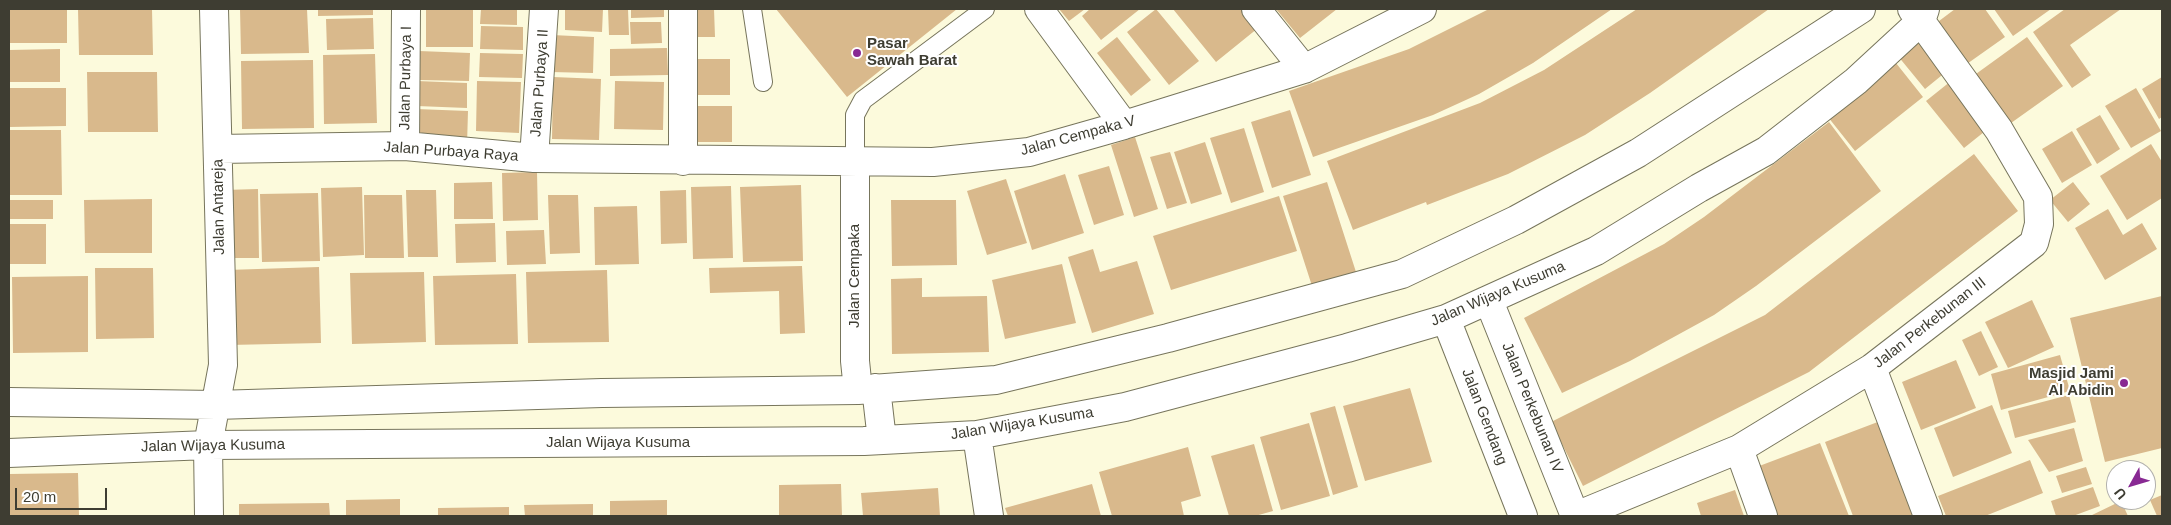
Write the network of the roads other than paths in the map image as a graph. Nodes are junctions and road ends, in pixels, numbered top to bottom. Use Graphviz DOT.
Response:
graph roads {
  1 [pos="214,9"];
  2 [pos="406,9"];
  3 [pos="544,9"];
  4 [pos="683,9"];
  5 [pos="752,9"];
  6 [pos="985,9"];
  7 [pos="1039,9"];
  8 [pos="1256,9"];
  9 [pos="1422,9"];
  10 [pos="1861,9"];
  11 [pos="1920,13"];
  12 [pos="1304,69"];
  13 [pos="763,82"];
  14 [pos="1124,125"];
  15 [pos="405,146"];
  16 [pos="218,149"];
  17 [pos="534,158"];
  18 [pos="684,161"];
  19 [pos="855,161"];
  20 [pos="1489,301"];
  21 [pos="1446,319"];
  22 [pos="1872,368"];
  23 [pos="867,389"];
  24 [pos="9,402"];
  25 [pos="216,405"];
  26 [pos="977,435"];
  27 [pos="882,440"];
  28 [pos="208,445"];
  29 [pos="1739,449"];
  30 [pos="9,453"];
  31 [pos="209,516"];
  32 [pos="989,516"];
  33 [pos="1523,516"];
  34 [pos="1576,516"];
  35 [pos="1763,516"];
  36 [pos="1928,516"];
  1 -- 16 [label="street, Jalan Antareja"];
  2 -- 15 [label="street, Jalan Purbaya I"];
  3 -- 17 [label="street, Jalan Purbaya II"];
  4 -- 18 [label="street"];
  5 -- 13 [label="lane"];
  6 -- 19 [label="lane"];
  7 -- 14 [label="street"];
  8 -- 12 [label="street"];
  9 -- 12 [label="street, Jalan Cempaka V"];
  10 -- 23 [label="street"];
  11 -- 20 [label="street, Jalan Wijaya Kusuma"];
  11 -- 22 [label="street, Jalan Perkebunan III"];
  12 -- 14 [label="street, Jalan Cempaka V"];
  14 -- 19 [label="street, Jalan Cempaka V"];
  15 -- 16 [label="street, Jalan Purbaya Raya"];
  15 -- 17 [label="street, Jalan Purbaya Raya"];
  16 -- 25 [label="street, Jalan Antareja"];
  17 -- 18 [label="street, Jalan Purbaya Raya"];
  18 -- 19 [label="street, Jalan Cempaka V"];
  19 -- 23 [label="street, Jalan Cempaka"];
  20 -- 21 [label="street, Jalan Wijaya Kusuma"];
  20 -- 34 [label="street, Jalan Perkebunan IV"];
  21 -- 26 [label="street, Jalan Wijaya Kusuma"];
  21 -- 33 [label="street, Jalan Gendang"];
  22 -- 29 [label="street, Jalan Perkebunan III"];
  22 -- 36 [label="street"];
  23 -- 25 [label="street"];
  23 -- 27 [label="street, Jalan Cempaka"];
  24 -- 25 [label="street"];
  25 -- 28 [label="street, Jalan Antareja"];
  26 -- 27 [label="street, Jalan Wijaya Kusuma"];
  26 -- 32 [label="street"];
  27 -- 28 [label="street, Jalan Wijaya Kusuma"];
  28 -- 30 [label="street, Jalan Wijaya Kusuma"];
  28 -- 31 [label="street, Jalan Antareja"];
  29 -- 34 [label="street, Jalan Perkebunan III"];
  29 -- 35 [label="street"];
}
